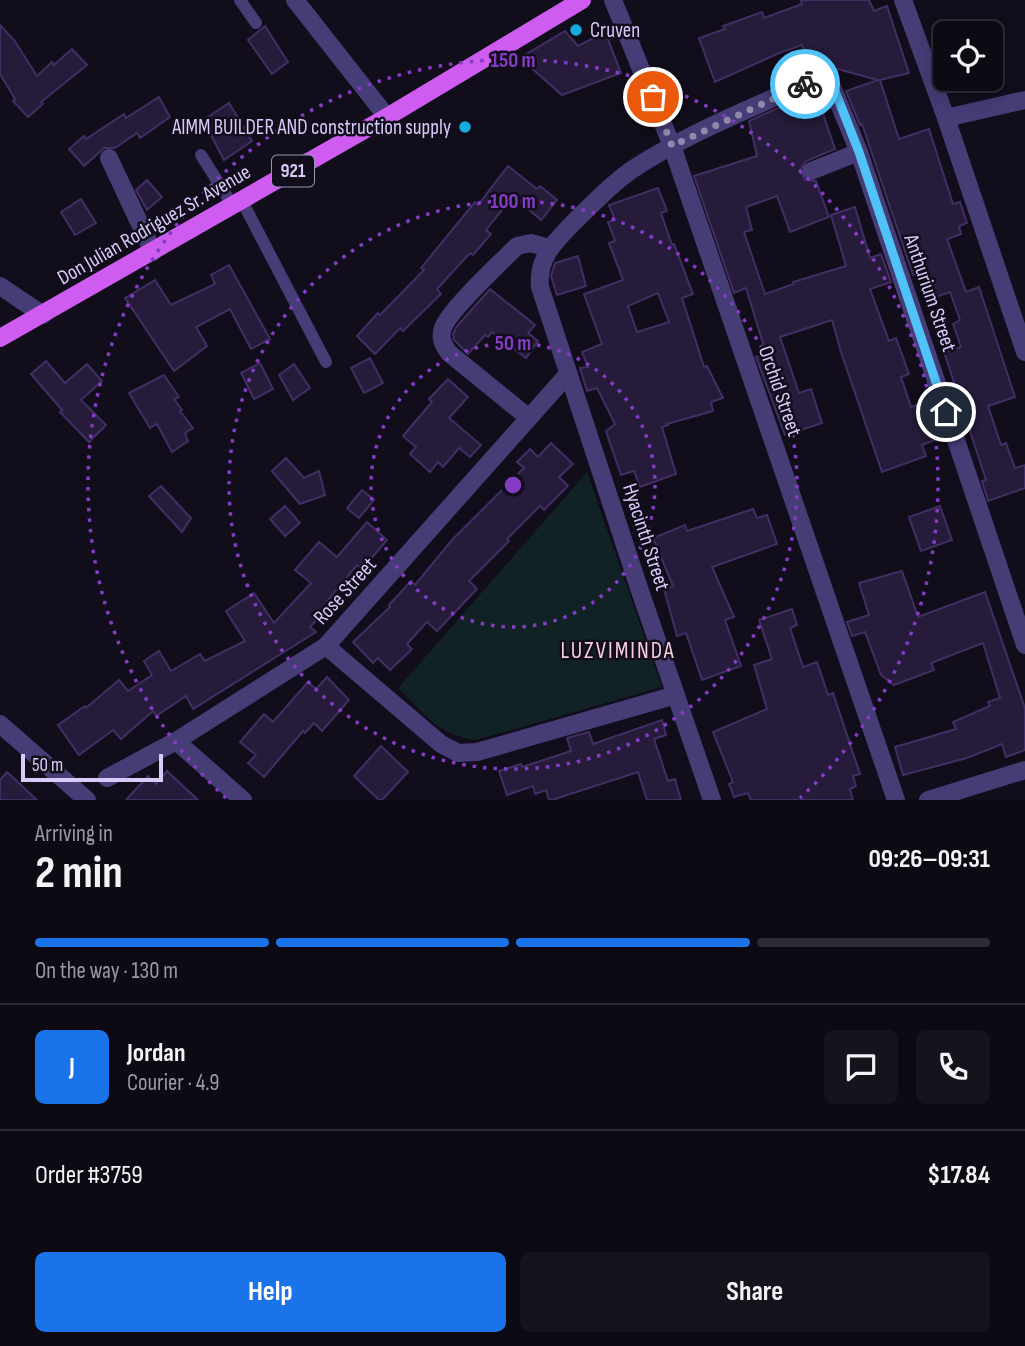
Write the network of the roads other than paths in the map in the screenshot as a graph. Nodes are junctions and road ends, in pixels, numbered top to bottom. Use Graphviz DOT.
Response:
graph roads {
  1 [pos="240,0"];
  2 [pos="295,0"];
  3 [pos="582,0"];
  4 [pos="613,0"];
  5 [pos="902,0"];
  6 [pos="257,23"];
  7 [pos="1025,100"];
  8 [pos="387,117"];
  9 [pos="946,118"];
  10 [pos="672,146"];
  11 [pos="859,152"];
  12 [pos="201,155"];
  13 [pos="109,158"];
  14 [pos="811,171"];
  15 [pos="237,203"];
  16 [pos="548,248"];
  17 [pos="153,252"];
  18 [pos="0,286"];
  19 [pos="43,315"];
  20 [pos="0,338"];
  21 [pos="1025,352"];
  22 [pos="326,362"];
  23 [pos="568,374"];
  24 [pos="529,418"];
  25 [pos="1025,645"];
  26 [pos="326,646"];
  27 [pos="676,695"];
  28 [pos="0,724"];
  29 [pos="176,741"];
  30 [pos="1025,770"];
  31 [pos="107,778"];
  32 [pos="87,800"];
  33 [pos="243,800"];
  34 [pos="712,800"];
  35 [pos="896,800"];
  36 [pos="928,800"];
  1 -- 6 [label="lane"];
  2 -- 8 [label="street"];
  3 -- 8 [label="main road, Don Julian Rodriguez Sr. Avenue / 921"];
  4 -- 10 [label="street, Orchid Street"];
  5 -- 9 [label="street"];
  7 -- 9 [label="street"];
  8 -- 15 [label="main road, Don Julian Rodriguez Sr. Avenue / 921"];
  9 -- 21 [label="street"];
  10 -- 11 [label="street, Anthurium Street"];
  10 -- 16 [label="street"];
  10 -- 35 [label="street, Orchid Street"];
  11 -- 14 [label="street"];
  11 -- 25 [label="street, Anthurium Street"];
  12 -- 15 [label="lane"];
  13 -- 17 [label="street"];
  15 -- 17 [label="main road, Don Julian Rodriguez Sr. Avenue / 921"];
  15 -- 22 [label="lane"];
  16 -- 23 [label="street, Hyacinth Street"];
  16 -- 24 [label="street"];
  17 -- 19 [label="main road, Don Julian Rodriguez Sr. Avenue / 921"];
  18 -- 19 [label="street"];
  19 -- 20 [label="main road, Don Julian Rodriguez Sr. Avenue / 921"];
  23 -- 24 [label="street, Rose Street"];
  23 -- 27 [label="street, Hyacinth Street"];
  24 -- 26 [label="street, Rose Street"];
  26 -- 27 [label="street"];
  26 -- 29 [label="street, Rose Street"];
  27 -- 34 [label="street, Hyacinth Street"];
  28 -- 32 [label="street"];
  29 -- 31 [label="street, Rose Street"];
  29 -- 33 [label="street"];
  30 -- 36 [label="street"];
}
